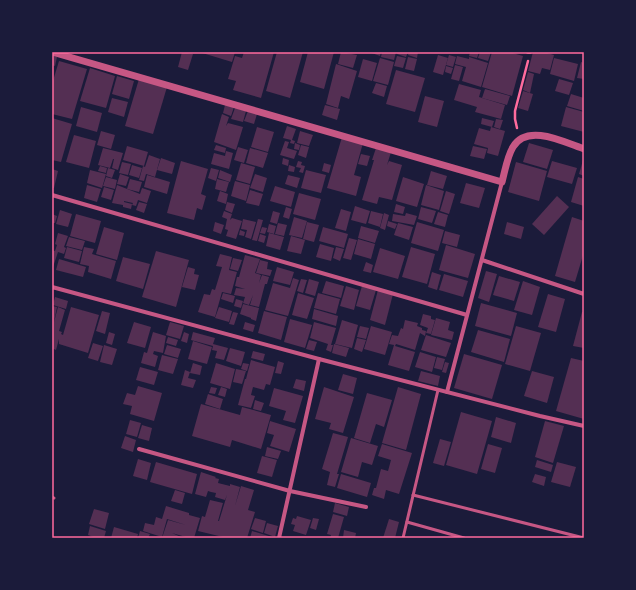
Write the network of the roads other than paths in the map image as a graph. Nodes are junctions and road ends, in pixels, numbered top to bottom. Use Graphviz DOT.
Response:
graph roads {
  1 [pos="52,52"];
  2 [pos="584,149"];
  3 [pos="502,182"];
  4 [pos="52,194"];
  5 [pos="482,260"];
  6 [pos="52,287"];
  7 [pos="584,294"];
  8 [pos="467,315"];
  9 [pos="319,360"];
  10 [pos="438,390"];
  11 [pos="447,392"];
  12 [pos="584,426"];
  13 [pos="139,449"];
  14 [pos="290,491"];
  15 [pos="413,495"];
  16 [pos="366,507"];
  17 [pos="407,522"];
  18 [pos="280,538"];
  19 [pos="403,538"];
  20 [pos="464,538"];
  21 [pos="584,538"];
  1 -- 3 [label="street"];
  2 -- 3 [label="street"];
  3 -- 5 [label="street"];
  4 -- 8 [label="street"];
  5 -- 7 [label="street"];
  5 -- 8 [label="street"];
  6 -- 9 [label="street"];
  8 -- 11 [label="street"];
  9 -- 10 [label="street"];
  9 -- 14 [label="street"];
  10 -- 11 [label="street"];
  10 -- 15 [label="lane"];
  11 -- 12 [label="street"];
  13 -- 14 [label="street"];
  14 -- 16 [label="street"];
  14 -- 18 [label="street"];
  15 -- 17 [label="lane"];
  15 -- 21 [label="lane"];
  17 -- 19 [label="lane"];
  17 -- 20 [label="lane"];
}
